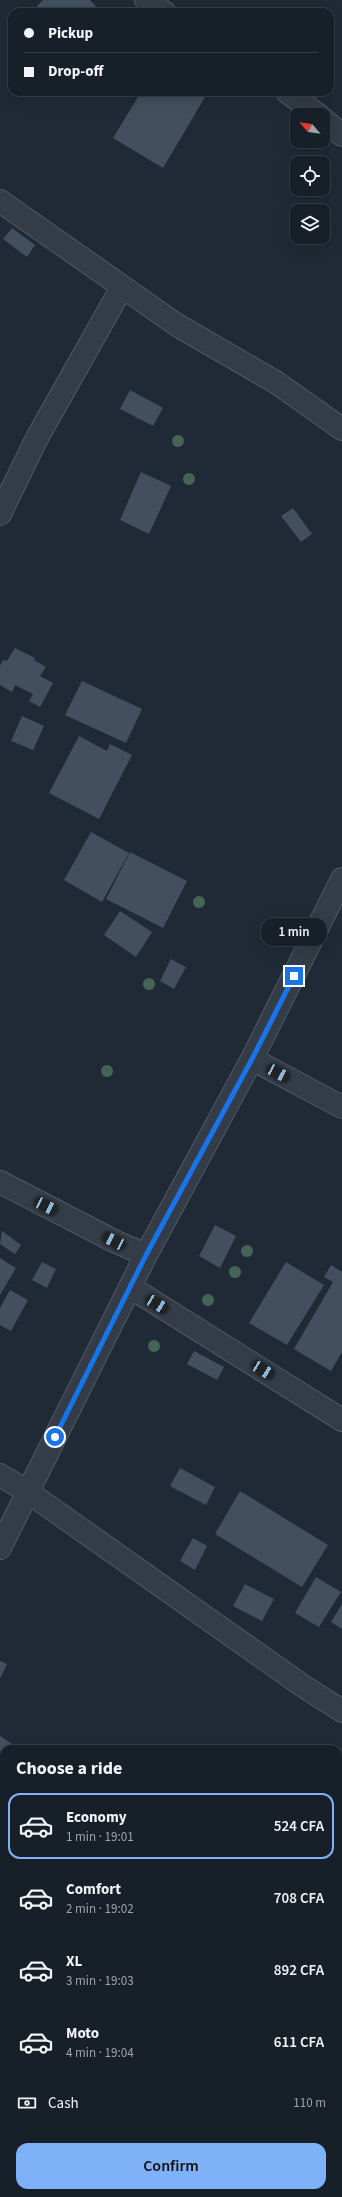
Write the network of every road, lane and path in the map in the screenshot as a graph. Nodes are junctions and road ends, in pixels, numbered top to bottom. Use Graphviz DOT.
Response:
graph roads {
  1 [pos="146,0"];
  2 [pos="158,8"];
  3 [pos="292,96"];
  4 [pos="309,108"];
  5 [pos="330,126"];
  6 [pos="342,135"];
  7 [pos="0,201"];
  8 [pos="122,287"];
  9 [pos="342,429"];
  10 [pos="0,514"];
  11 [pos="342,879"];
  12 [pos="252,1059"];
  13 [pos="342,1108"];
  14 [pos="0,1182"];
  15 [pos="146,1255"];
  16 [pos="130,1287"];
  17 [pos="342,1420"];
  18 [pos="0,1475"];
  19 [pos="28,1492"];
  20 [pos="0,1548"];
  21 [pos="342,1711"];
  1 -- 2 [label="street"];
  3 -- 4 [label="street"];
  5 -- 6 [label="street"];
  7 -- 8 [label="street"];
  8 -- 9 [label="street"];
  8 -- 10 [label="street"];
  11 -- 12 [label="street"];
  12 -- 13 [label="street"];
  12 -- 15 [label="street"];
  14 -- 15 [label="street"];
  15 -- 16 [label="street"];
  16 -- 17 [label="street"];
  16 -- 19 [label="street"];
  18 -- 19 [label="street"];
  19 -- 20 [label="street"];
  19 -- 21 [label="street"];
}
